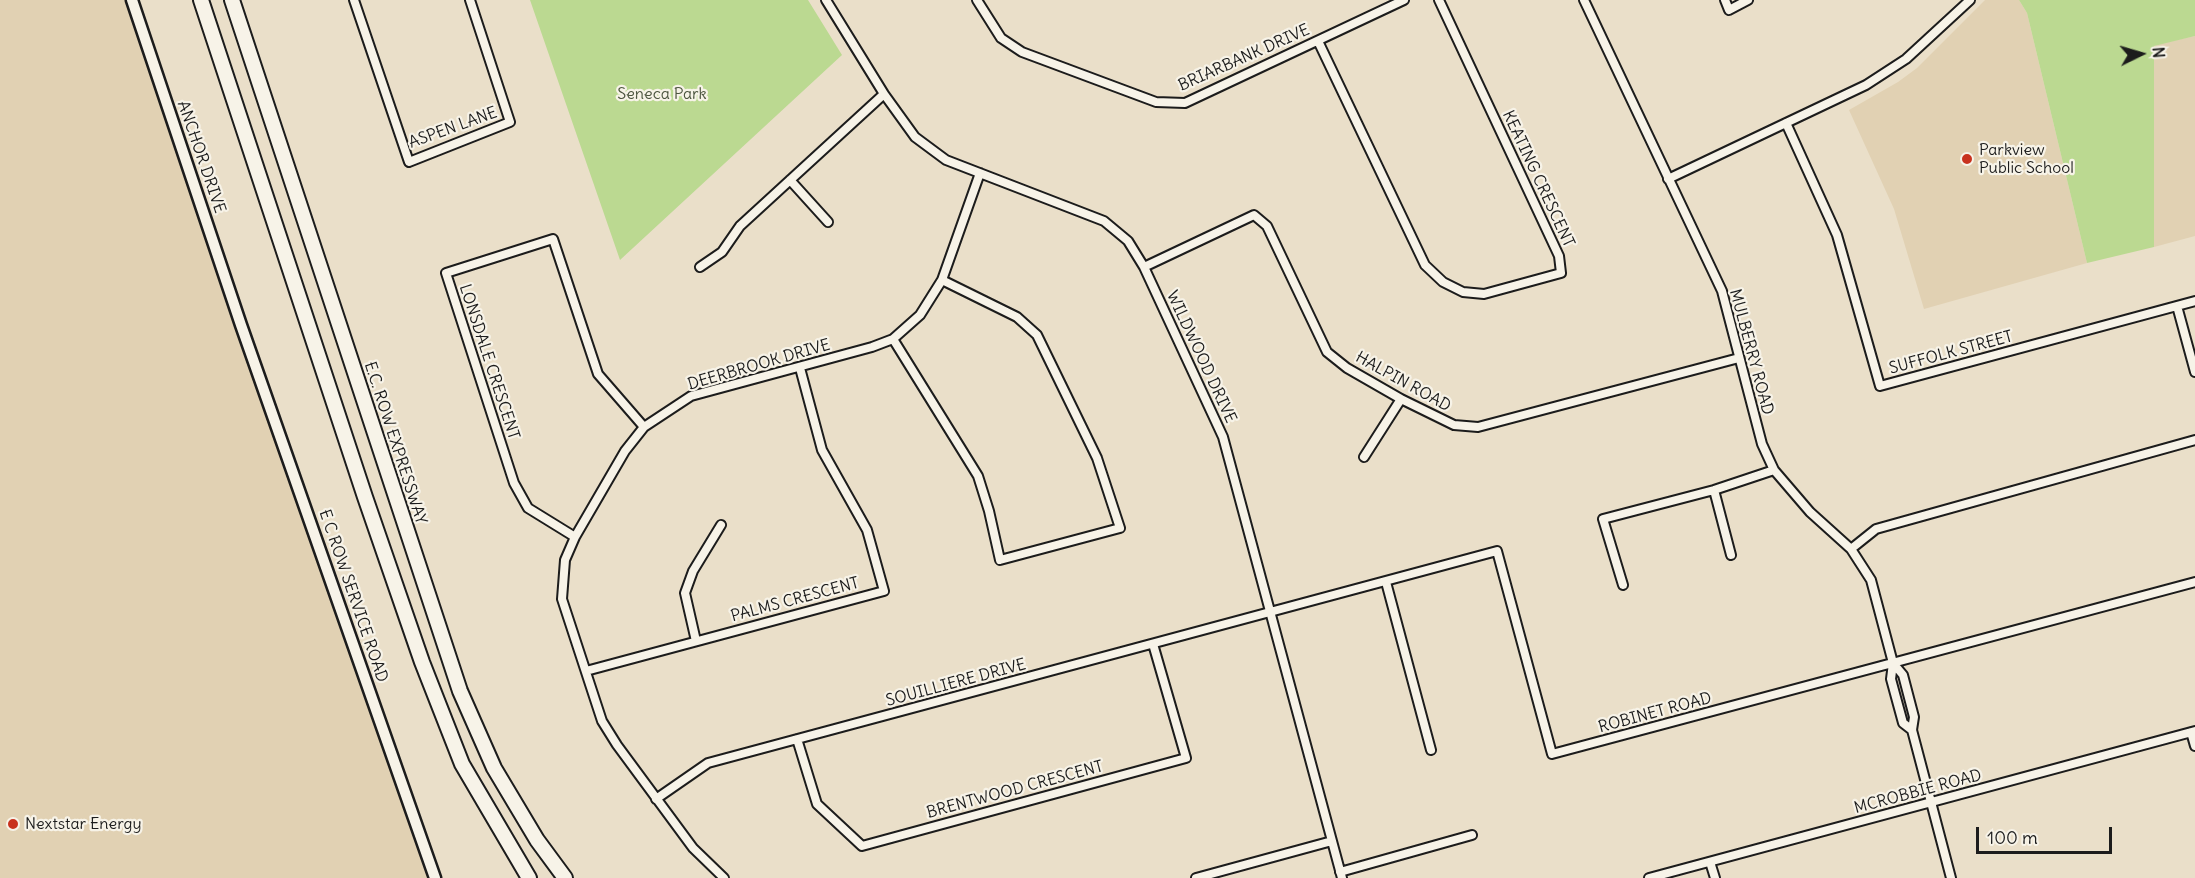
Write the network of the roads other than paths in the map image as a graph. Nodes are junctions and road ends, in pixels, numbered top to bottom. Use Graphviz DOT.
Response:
graph roads {
  1 [pos="132,0"];
  2 [pos="201,0"];
  3 [pos="232,0"];
  4 [pos="354,0"];
  5 [pos="470,0"];
  6 [pos="826,0"];
  7 [pos="977,0"];
  8 [pos="1404,0"];
  9 [pos="1439,0"];
  10 [pos="1584,0"];
  11 [pos="1725,0"];
  12 [pos="1748,0"];
  13 [pos="1970,0"];
  14 [pos="1318,41"];
  15 [pos="884,94"];
  16 [pos="1786,123"];
  17 [pos="980,173"];
  18 [pos="1668,178"];
  19 [pos="790,180"];
  20 [pos="828,222"];
  21 [pos="700,267"];
  22 [pos="1144,267"];
  23 [pos="942,280"];
  24 [pos="2195,301"];
  25 [pos="2177,306"];
  26 [pos="241,325"];
  27 [pos="893,339"];
  28 [pos="1739,358"];
  29 [pos="800,368"];
  30 [pos="2195,372"];
  31 [pos="1401,399"];
  32 [pos="644,427"];
  33 [pos="2195,441"];
  34 [pos="1364,457"];
  35 [pos="1774,470"];
  36 [pos="1714,490"];
  37 [pos="721,525"];
  38 [pos="575,537"];
  39 [pos="1851,549"];
  40 [pos="1731,555"];
  41 [pos="1386,582"];
  42 [pos="2195,582"];
  43 [pos="1623,585"];
  44 [pos="1271,613"];
  45 [pos="696,641"];
  46 [pos="1153,644"];
  47 [pos="1893,663"];
  48 [pos="586,671"];
  49 [pos="1911,730"];
  50 [pos="2193,732"];
  51 [pos="797,739"];
  52 [pos="2195,746"];
  53 [pos="1431,750"];
  54 [pos="656,799"];
  55 [pos="1931,802"];
  56 [pos="1472,835"];
  57 [pos="1332,841"];
  58 [pos="1710,862"];
  59 [pos="1216,875"];
  60 [pos="1341,875"];
  61 [pos="435,878"];
  62 [pos="529,878"];
  63 [pos="566,878"];
  64 [pos="724,878"];
  65 [pos="1196,878"];
  66 [pos="1649,878"];
  67 [pos="1714,878"];
  68 [pos="1951,878"];
  1 -- 26 [label="street, ANCHOR DRIVE"];
  2 -- 62 [label="highway"];
  3 -- 63 [label="highway, E.C. ROW EXPRESSWAY"];
  4 -- 5 [label="street, ASPEN LANE"];
  6 -- 15 [label="street, WILDWOOD DRIVE"];
  7 -- 14 [label="street, BRIARBANK DRIVE"];
  8 -- 14 [label="street, BRIARBANK DRIVE"];
  9 -- 14 [label="street, KEATING CRESCENT"];
  10 -- 18 [label="street, MULBERRY ROAD"];
  11 -- 12 [label="street"];
  13 -- 16 [label="street"];
  15 -- 17 [label="street, WILDWOOD DRIVE"];
  15 -- 19 [label="street"];
  16 -- 18 [label="street"];
  16 -- 25 [label="street, SUFFOLK STREET"];
  17 -- 22 [label="street, WILDWOOD DRIVE"];
  17 -- 23 [label="street, DEERBROOK DRIVE"];
  18 -- 28 [label="street, MULBERRY ROAD"];
  19 -- 20 [label="street"];
  19 -- 21 [label="street"];
  22 -- 31 [label="street, HALPIN ROAD"];
  22 -- 44 [label="street, WILDWOOD DRIVE"];
  23 -- 27 [label="street, DEERBROOK DRIVE"];
  23 -- 27 [label="street"];
  24 -- 25 [label="street, SUFFOLK STREET"];
  25 -- 30 [label="street"];
  26 -- 61 [label="street, E C ROW SERVICE ROAD"];
  27 -- 29 [label="street, DEERBROOK DRIVE"];
  28 -- 31 [label="street, HALPIN ROAD"];
  28 -- 35 [label="street, MULBERRY ROAD"];
  29 -- 32 [label="street, DEERBROOK DRIVE"];
  29 -- 45 [label="street, PALMS CRESCENT"];
  31 -- 34 [label="street"];
  32 -- 38 [label="street, DEERBROOK DRIVE"];
  32 -- 38 [label="street, LONSDALE CRESCENT"];
  33 -- 39 [label="street"];
  35 -- 36 [label="street"];
  35 -- 39 [label="street, MULBERRY ROAD"];
  36 -- 40 [label="street"];
  36 -- 43 [label="street"];
  37 -- 45 [label="street"];
  38 -- 48 [label="street, DEERBROOK DRIVE"];
  39 -- 47 [label="street, MULBERRY ROAD"];
  41 -- 44 [label="street, ROBINET ROAD"];
  41 -- 47 [label="street, ROBINET ROAD"];
  41 -- 53 [label="street"];
  42 -- 47 [label="street, ROBINET ROAD"];
  44 -- 46 [label="street, SOUILLIERE DRIVE"];
  44 -- 57 [label="street, WILDWOOD DRIVE"];
  45 -- 48 [label="street, PALMS CRESCENT"];
  46 -- 51 [label="street, SOUILLIERE DRIVE"];
  46 -- 51 [label="street, BRENTWOOD CRESCENT"];
  47 -- 49 [label="street, MULBERRY ROAD"];
  47 -- 49 [label="street, MULBERRY ROAD"];
  48 -- 54 [label="street, DEERBROOK DRIVE"];
  49 -- 55 [label="street, MULBERRY ROAD"];
  50 -- 52 [label="street"];
  50 -- 55 [label="street, MCROBBIE ROAD"];
  51 -- 54 [label="street, SOUILLIERE DRIVE"];
  54 -- 64 [label="street, DEERBROOK DRIVE"];
  55 -- 58 [label="street, MCROBBIE ROAD"];
  55 -- 68 [label="street, MULBERRY ROAD"];
  56 -- 60 [label="street"];
  57 -- 59 [label="street"];
  57 -- 60 [label="street, WILDWOOD DRIVE"];
  58 -- 66 [label="street, MCROBBIE ROAD"];
  58 -- 67 [label="street"];
  59 -- 65 [label="street"];
}
